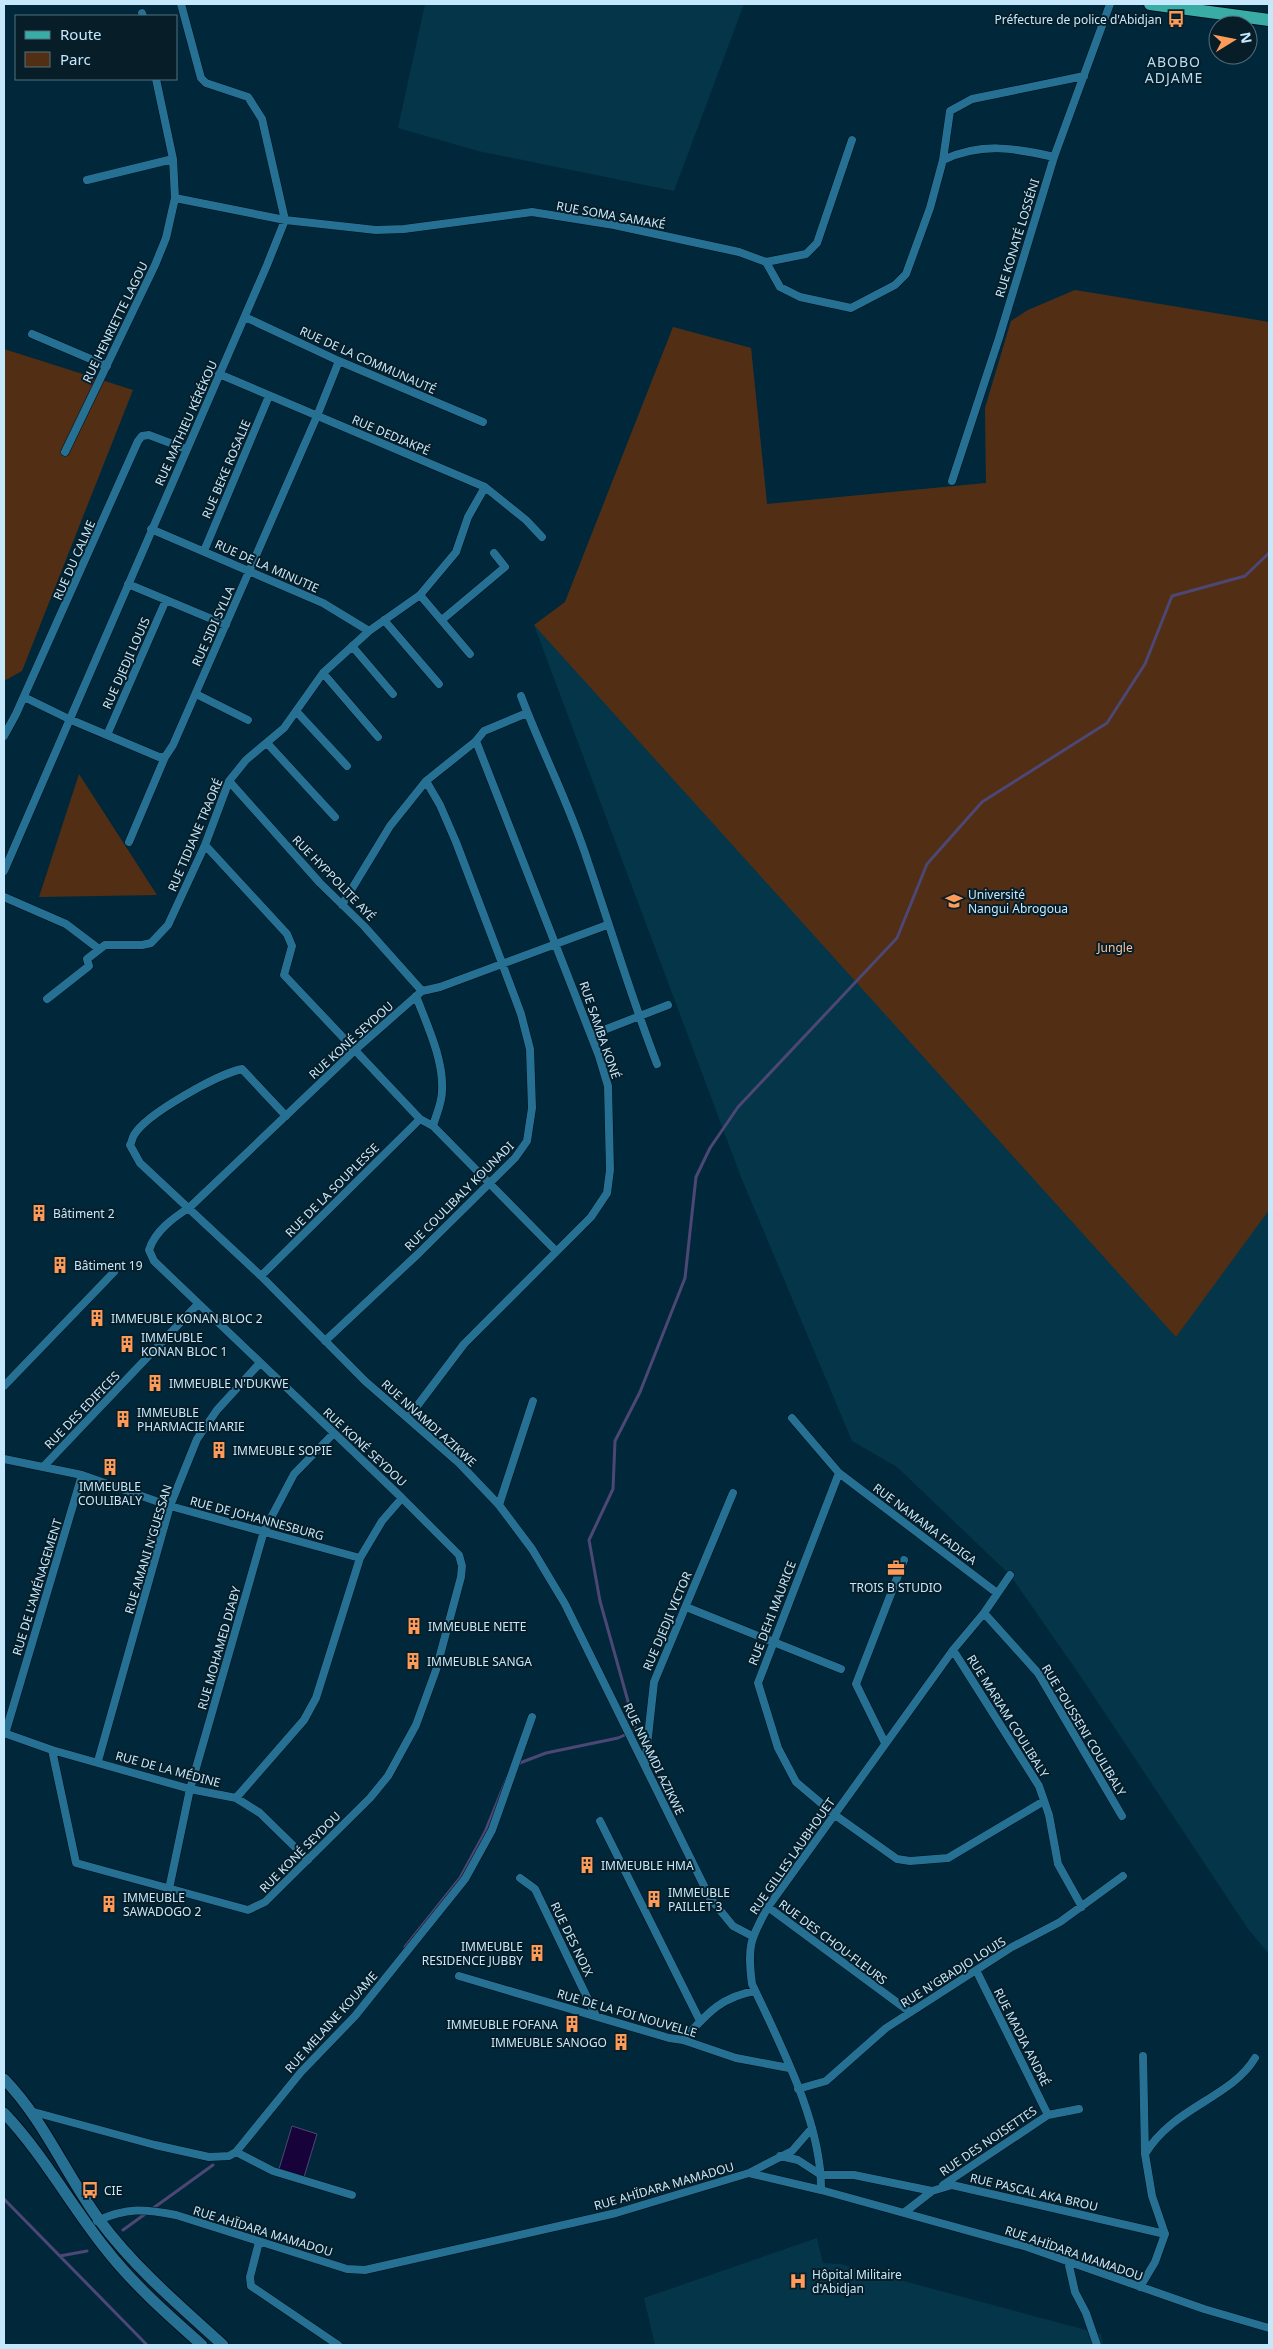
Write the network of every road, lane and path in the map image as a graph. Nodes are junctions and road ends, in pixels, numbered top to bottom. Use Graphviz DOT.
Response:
graph roads {
  1 [pos="181,4"];
  2 [pos="1110,4"];
  3 [pos="1150,4"];
  4 [pos="1269,20"];
  5 [pos="1084,76"];
  6 [pos="156,80"];
  7 [pos="852,140"];
  8 [pos="1054,156"];
  9 [pos="173,159"];
  10 [pos="943,160"];
  11 [pos="87,180"];
  12 [pos="175,198"];
  13 [pos="285,220"];
  14 [pos="766,262"];
  15 [pos="245,317"];
  16 [pos="32,334"];
  17 [pos="339,361"];
  18 [pos="107,366"];
  19 [pos="219,374"];
  20 [pos="269,396"];
  21 [pos="317,416"];
  22 [pos="483,422"];
  23 [pos="186,449"];
  24 [pos="65,452"];
  25 [pos="952,481"];
  26 [pos="485,487"];
  27 [pos="151,529"];
  28 [pos="542,537"];
  29 [pos="204,551"];
  30 [pos="494,552"];
  31 [pos="250,571"];
  32 [pos="128,584"];
  33 [pos="420,595"];
  34 [pos="166,600"];
  35 [pos="384,620"];
  36 [pos="443,620"];
  37 [pos="226,625"];
  38 [pos="369,631"];
  39 [pos="352,646"];
  40 [pos="470,654"];
  41 [pos="323,673"];
  42 [pos="438,684"];
  43 [pos="196,694"];
  44 [pos="393,694"];
  45 [pos="521,696"];
  46 [pos="24,697"];
  47 [pos="296,711"];
  48 [pos="527,713"];
  49 [pos="69,720"];
  50 [pos="248,720"];
  51 [pos="107,735"];
  52 [pos="4,736"];
  53 [pos="378,737"];
  54 [pos="476,741"];
  55 [pos="268,743"];
  56 [pos="165,757"];
  57 [pos="347,766"];
  58 [pos="229,781"];
  59 [pos="426,781"];
  60 [pos="335,817"];
  61 [pos="129,842"];
  62 [pos="205,846"];
  63 [pos="4,871"];
  64 [pos="4,898"];
  65 [pos="342,905"];
  66 [pos="608,925"];
  67 [pos="556,943"];
  68 [pos="99,949"];
  69 [pos="502,963"];
  70 [pos="419,994"];
  71 [pos="47,1000"];
  72 [pos="668,1006"];
  73 [pos="639,1017"];
  74 [pos="591,1035"];
  75 [pos="355,1050"];
  76 [pos="657,1064"];
  77 [pos="286,1116"];
  78 [pos="420,1119"];
  79 [pos="433,1126"];
  80 [pos="489,1182"];
  81 [pos="190,1207"];
  82 [pos="556,1251"];
  83 [pos="114,1272"];
  84 [pos="261,1276"];
  85 [pos="198,1304"];
  86 [pos="325,1341"];
  87 [pos="259,1364"];
  88 [pos="4,1386"];
  89 [pos="533,1401"];
  90 [pos="408,1418"];
  91 [pos="792,1418"];
  92 [pos="334,1433"];
  93 [pos="4,1459"];
  94 [pos="44,1466"];
  95 [pos="839,1473"];
  96 [pos="82,1475"];
  97 [pos="733,1493"];
  98 [pos="402,1498"];
  99 [pos="499,1505"];
  100 [pos="170,1506"];
  101 [pos="264,1531"];
  102 [pos="360,1558"];
  103 [pos="904,1560"];
  104 [pos="1010,1575"];
  105 [pos="997,1593"];
  106 [pos="686,1606"];
  107 [pos="984,1613"];
  108 [pos="772,1643"];
  109 [pos="953,1650"];
  110 [pos="841,1669"];
  111 [pos="532,1716"];
  112 [pos="4,1733"];
  113 [pos="885,1743"];
  114 [pos="52,1750"];
  115 [pos="98,1761"];
  116 [pos="644,1764"];
  117 [pos="190,1789"];
  118 [pos="236,1798"];
  119 [pos="1044,1801"];
  120 [pos="835,1815"];
  121 [pos="1122,1816"];
  122 [pos="600,1821"];
  123 [pos="308,1860"];
  124 [pos="1123,1876"];
  125 [pos="520,1878"];
  126 [pos="169,1889"];
  127 [pos="768,1907"];
  128 [pos="1082,1907"];
  129 [pos="752,1936"];
  130 [pos="976,1970"];
  131 [pos="459,1976"];
  132 [pos="755,1991"];
  133 [pos="910,2012"];
  134 [pos="596,2016"];
  135 [pos="700,2021"];
  136 [pos="682,2040"];
  137 [pos="1143,2056"];
  138 [pos="1255,2058"];
  139 [pos="789,2068"];
  140 [pos="4,2079"];
  141 [pos="798,2090"];
  142 [pos="1079,2109"];
  143 [pos="30,2111"];
  144 [pos="4,2113"];
  145 [pos="1048,2115"];
  146 [pos="812,2128"];
  147 [pos="236,2152"];
  148 [pos="1145,2154"];
  149 [pos="780,2156"];
  150 [pos="749,2173"];
  151 [pos="821,2175"];
  152 [pos="936,2189"];
  153 [pos="821,2190"];
  154 [pos="352,2195"];
  155 [pos="905,2212"];
  156 [pos="94,2223"];
  157 [pos="1164,2234"];
  158 [pos="259,2242"];
  159 [pos="1068,2262"];
  160 [pos="1140,2287"];
  161 [pos="1269,2328"];
  162 [pos="202,2345"];
  163 [pos="223,2345"];
  164 [pos="338,2345"];
  165 [pos="1097,2345"];
  1 -- 13 [label="street"];
  2 -- 5 [label="street, RUE KONATÉ LOSSÉNI"];
  3 -- 4 [label="main road"];
  5 -- 8 [label="street, RUE KONATÉ LOSSÉNI"];
  5 -- 10 [label="street"];
  6 -- 9 [label="street, RUE HENRIETTE LAGOU"];
  7 -- 14 [label="street"];
  8 -- 10 [label="street"];
  8 -- 25 [label="street, RUE KONATÉ LOSSÉNI"];
  9 -- 11 [label="street"];
  9 -- 12 [label="street, RUE HENRIETTE LAGOU"];
  10 -- 14 [label="street"];
  12 -- 13 [label="street, RUE SOMA SAMAKÉ"];
  12 -- 18 [label="street, RUE HENRIETTE LAGOU"];
  13 -- 14 [label="street, RUE SOMA SAMAKÉ"];
  13 -- 15 [label="street, RUE MATHIEU KÉRÉKOU"];
  15 -- 17 [label="street, RUE DE LA COMMUNAUTÉ"];
  15 -- 19 [label="street, RUE MATHIEU KÉRÉKOU"];
  16 -- 18 [label="street"];
  17 -- 21 [label="street, RUE SIDI SYLLA"];
  17 -- 22 [label="street, RUE DE LA COMMUNAUTÉ"];
  18 -- 24 [label="street, RUE HENRIETTE LAGOU"];
  19 -- 20 [label="street, RUE DEDIAKPÉ"];
  19 -- 23 [label="street, RUE MATHIEU KÉRÉKOU"];
  20 -- 21 [label="street, RUE DEDIAKPÉ"];
  20 -- 29 [label="street, RUE BEKE ROSALIE"];
  21 -- 26 [label="street, RUE DEDIAKPÉ"];
  21 -- 31 [label="street, RUE SIDI SYLLA"];
  23 -- 27 [label="street, RUE MATHIEU KÉRÉKOU"];
  23 -- 46 [label="street, RUE DU CALME"];
  26 -- 28 [label="street, RUE DEDIAKPÉ"];
  26 -- 33 [label="street, RUE TIDIANE TRAORÉ"];
  27 -- 29 [label="street, RUE DE LA MINUTIE"];
  27 -- 32 [label="street, RUE MATHIEU KÉRÉKOU"];
  29 -- 31 [label="street, RUE DE LA MINUTIE"];
  30 -- 36 [label="street"];
  31 -- 37 [label="street, RUE SIDI SYLLA"];
  31 -- 38 [label="street, RUE DE LA MINUTIE"];
  32 -- 34 [label="street"];
  32 -- 49 [label="street, RUE MATHIEU KÉRÉKOU"];
  33 -- 35 [label="street, RUE TIDIANE TRAORÉ"];
  33 -- 36 [label="street"];
  34 -- 37 [label="street"];
  34 -- 51 [label="street, RUE DJEDJI LOUIS"];
  35 -- 38 [label="street, RUE TIDIANE TRAORÉ"];
  35 -- 42 [label="street"];
  36 -- 40 [label="street"];
  37 -- 43 [label="street, RUE SIDI SYLLA"];
  38 -- 39 [label="street, RUE TIDIANE TRAORÉ"];
  39 -- 41 [label="street, RUE TIDIANE TRAORÉ"];
  39 -- 44 [label="street"];
  41 -- 47 [label="street, RUE TIDIANE TRAORÉ"];
  41 -- 53 [label="street"];
  43 -- 50 [label="street"];
  43 -- 56 [label="street, RUE SIDI SYLLA"];
  45 -- 48 [label="street"];
  46 -- 49 [label="street"];
  46 -- 52 [label="street, RUE DU CALME"];
  47 -- 55 [label="street, RUE TIDIANE TRAORÉ"];
  47 -- 57 [label="street"];
  48 -- 54 [label="street"];
  48 -- 66 [label="street"];
  49 -- 51 [label="street"];
  49 -- 63 [label="street, RUE MATHIEU KÉRÉKOU"];
  51 -- 56 [label="street"];
  54 -- 59 [label="street"];
  54 -- 67 [label="street, RUE SAMBA KONÉ"];
  55 -- 58 [label="street, RUE TIDIANE TRAORÉ"];
  55 -- 60 [label="street"];
  56 -- 61 [label="street, RUE SIDI SYLLA"];
  58 -- 62 [label="street, RUE TIDIANE TRAORÉ"];
  58 -- 65 [label="street, RUE HYPPOLITE AYÉ"];
  59 -- 65 [label="street"];
  59 -- 69 [label="street, RUE COULIBALY KOUNADI"];
  62 -- 68 [label="street, RUE TIDIANE TRAORÉ"];
  62 -- 75 [label="street"];
  64 -- 68 [label="street"];
  65 -- 70 [label="street, RUE HYPPOLITE AYÉ"];
  66 -- 67 [label="street, RUE KONÉ SEYDOU"];
  66 -- 73 [label="street"];
  67 -- 69 [label="street, RUE KONÉ SEYDOU"];
  67 -- 74 [label="street, RUE SAMBA KONÉ"];
  68 -- 71 [label="street"];
  69 -- 70 [label="street, RUE KONÉ SEYDOU"];
  69 -- 80 [label="street, RUE COULIBALY KOUNADI"];
  70 -- 75 [label="street, RUE KONÉ SEYDOU"];
  70 -- 79 [label="street"];
  72 -- 73 [label="street"];
  73 -- 74 [label="street"];
  73 -- 76 [label="street"];
  74 -- 82 [label="street, RUE SAMBA KONÉ"];
  75 -- 77 [label="street, RUE KONÉ SEYDOU"];
  75 -- 78 [label="street"];
  77 -- 81 [label="street, RUE KONÉ SEYDOU"];
  77 -- 81 [label="street, RUE NNAMDI AZIKWE"];
  78 -- 79 [label="street"];
  78 -- 84 [label="street, RUE DE LA SOUPLESSE"];
  79 -- 80 [label="street"];
  80 -- 82 [label="street"];
  80 -- 86 [label="street, RUE COULIBALY KOUNADI"];
  81 -- 84 [label="street, RUE NNAMDI AZIKWE"];
  81 -- 85 [label="street, RUE KONÉ SEYDOU"];
  82 -- 90 [label="street, RUE SAMBA KONÉ"];
  83 -- 88 [label="street"];
  84 -- 86 [label="street, RUE NNAMDI AZIKWE"];
  85 -- 87 [label="street, RUE KONÉ SEYDOU"];
  85 -- 94 [label="street, RUE DES EDIFICES"];
  86 -- 90 [label="street, RUE NNAMDI AZIKWE"];
  87 -- 92 [label="street, RUE KONÉ SEYDOU"];
  87 -- 100 [label="street, RUE AMANI N'GUESSAN"];
  89 -- 99 [label="street"];
  90 -- 99 [label="street, RUE NNAMDI AZIKWE"];
  91 -- 95 [label="street"];
  92 -- 98 [label="street, RUE KONÉ SEYDOU"];
  92 -- 101 [label="street, RUE MOHAMED DIABY"];
  93 -- 94 [label="street, RUE DE JOHANNESBURG"];
  94 -- 96 [label="street, RUE DE JOHANNESBURG"];
  95 -- 105 [label="street, RUE NAMAMA FADIGA"];
  95 -- 108 [label="street, RUE DEHI MAURICE"];
  96 -- 100 [label="street, RUE DE JOHANNESBURG"];
  96 -- 112 [label="street, RUE DE L'AMÉNAGEMENT"];
  97 -- 106 [label="street, RUE DJEDJI VICTOR"];
  98 -- 102 [label="street"];
  98 -- 123 [label="street, RUE KONÉ SEYDOU"];
  99 -- 116 [label="street, RUE NNAMDI AZIKWE"];
  100 -- 101 [label="street, RUE DE JOHANNESBURG"];
  100 -- 115 [label="street, RUE AMANI N'GUESSAN"];
  101 -- 102 [label="street, RUE DE JOHANNESBURG"];
  101 -- 117 [label="street, RUE MOHAMED DIABY"];
  102 -- 118 [label="street"];
  103 -- 113 [label="street"];
  104 -- 105 [label="street, RUE GILLES LAUBHOUET"];
  105 -- 107 [label="street, RUE GILLES LAUBHOUET"];
  106 -- 108 [label="street"];
  106 -- 116 [label="street, RUE DJEDJI VICTOR"];
  107 -- 109 [label="street, RUE GILLES LAUBHOUET"];
  107 -- 121 [label="street, RUE FOUSSENI COULIBALY"];
  108 -- 110 [label="street"];
  108 -- 120 [label="street, RUE DEHI MAURICE"];
  109 -- 113 [label="street, RUE GILLES LAUBHOUET"];
  109 -- 119 [label="street, RUE MARIAM COULIBALY"];
  111 -- 147 [label="street, RUE MELAINE KOUAME"];
  112 -- 114 [label="street, RUE DE LA MÉDINE"];
  113 -- 120 [label="street, RUE GILLES LAUBHOUET"];
  114 -- 115 [label="street, RUE DE LA MÉDINE"];
  114 -- 126 [label="street, RUE KONÉ SEYDOU"];
  115 -- 117 [label="street, RUE DE LA MÉDINE"];
  116 -- 129 [label="street, RUE NNAMDI AZIKWE"];
  117 -- 118 [label="street, RUE DE LA MÉDINE"];
  117 -- 126 [label="street, RUE MOHAMED DIABY"];
  118 -- 123 [label="street, RUE DE LA MÉDINE"];
  119 -- 120 [label="street, RUE DEHI MAURICE"];
  119 -- 128 [label="street, RUE MARIAM COULIBALY"];
  120 -- 127 [label="street, RUE GILLES LAUBHOUET"];
  122 -- 135 [label="street"];
  123 -- 126 [label="street, RUE KONÉ SEYDOU"];
  124 -- 128 [label="street, RUE N'GBADJO LOUIS"];
  125 -- 134 [label="street, RUE DES NOIX"];
  127 -- 129 [label="street, RUE GILLES LAUBHOUET"];
  127 -- 133 [label="street, RUE DES CHOU-FLEURS"];
  128 -- 130 [label="street, RUE N'GBADJO LOUIS"];
  129 -- 132 [label="street, RUE GILLES LAUBHOUET"];
  130 -- 133 [label="street, RUE N'GBADJO LOUIS"];
  130 -- 145 [label="street, RUE MADIA ANDRÉ"];
  131 -- 134 [label="street, RUE DE LA FOI NOUVELLE"];
  132 -- 135 [label="street"];
  132 -- 139 [label="street, RUE GILLES LAUBHOUET"];
  133 -- 141 [label="street, RUE N'GBADJO LOUIS"];
  134 -- 136 [label="street, RUE DE LA FOI NOUVELLE"];
  135 -- 136 [label="street"];
  136 -- 139 [label="street, RUE DE LA FOI NOUVELLE"];
  137 -- 148 [label="street"];
  138 -- 148 [label="street"];
  139 -- 141 [label="street, RUE GILLES LAUBHOUET"];
  140 -- 143 [label="main road"];
  141 -- 146 [label="street, RUE GILLES LAUBHOUET"];
  142 -- 145 [label="street, RUE DES NOISETTES"];
  143 -- 147 [label="street"];
  143 -- 156 [label="main road"];
  144 -- 156 [label="main road"];
  145 -- 152 [label="street, RUE DES NOISETTES"];
  146 -- 149 [label="street"];
  146 -- 151 [label="street, RUE GILLES LAUBHOUET"];
  147 -- 154 [label="street"];
  148 -- 157 [label="street"];
  149 -- 150 [label="street"];
  149 -- 151 [label="street"];
  150 -- 153 [label="street, RUE AHÏDARA MAMADOU"];
  150 -- 158 [label="street, RUE AHÏDARA MAMADOU"];
  151 -- 152 [label="street, RUE PASCAL AKA BROU"];
  151 -- 153 [label="street, RUE GILLES LAUBHOUET"];
  152 -- 155 [label="street"];
  152 -- 157 [label="street, RUE PASCAL AKA BROU"];
  153 -- 155 [label="street, RUE AHÏDARA MAMADOU"];
  155 -- 159 [label="street, RUE AHÏDARA MAMADOU"];
  156 -- 158 [label="street, RUE AHÏDARA MAMADOU"];
  156 -- 162 [label="main road"];
  156 -- 163 [label="main road"];
  157 -- 160 [label="street"];
  158 -- 164 [label="street"];
  159 -- 160 [label="street, RUE AHÏDARA MAMADOU"];
  159 -- 165 [label="street"];
  160 -- 161 [label="street, RUE AHÏDARA MAMADOU"];
}
